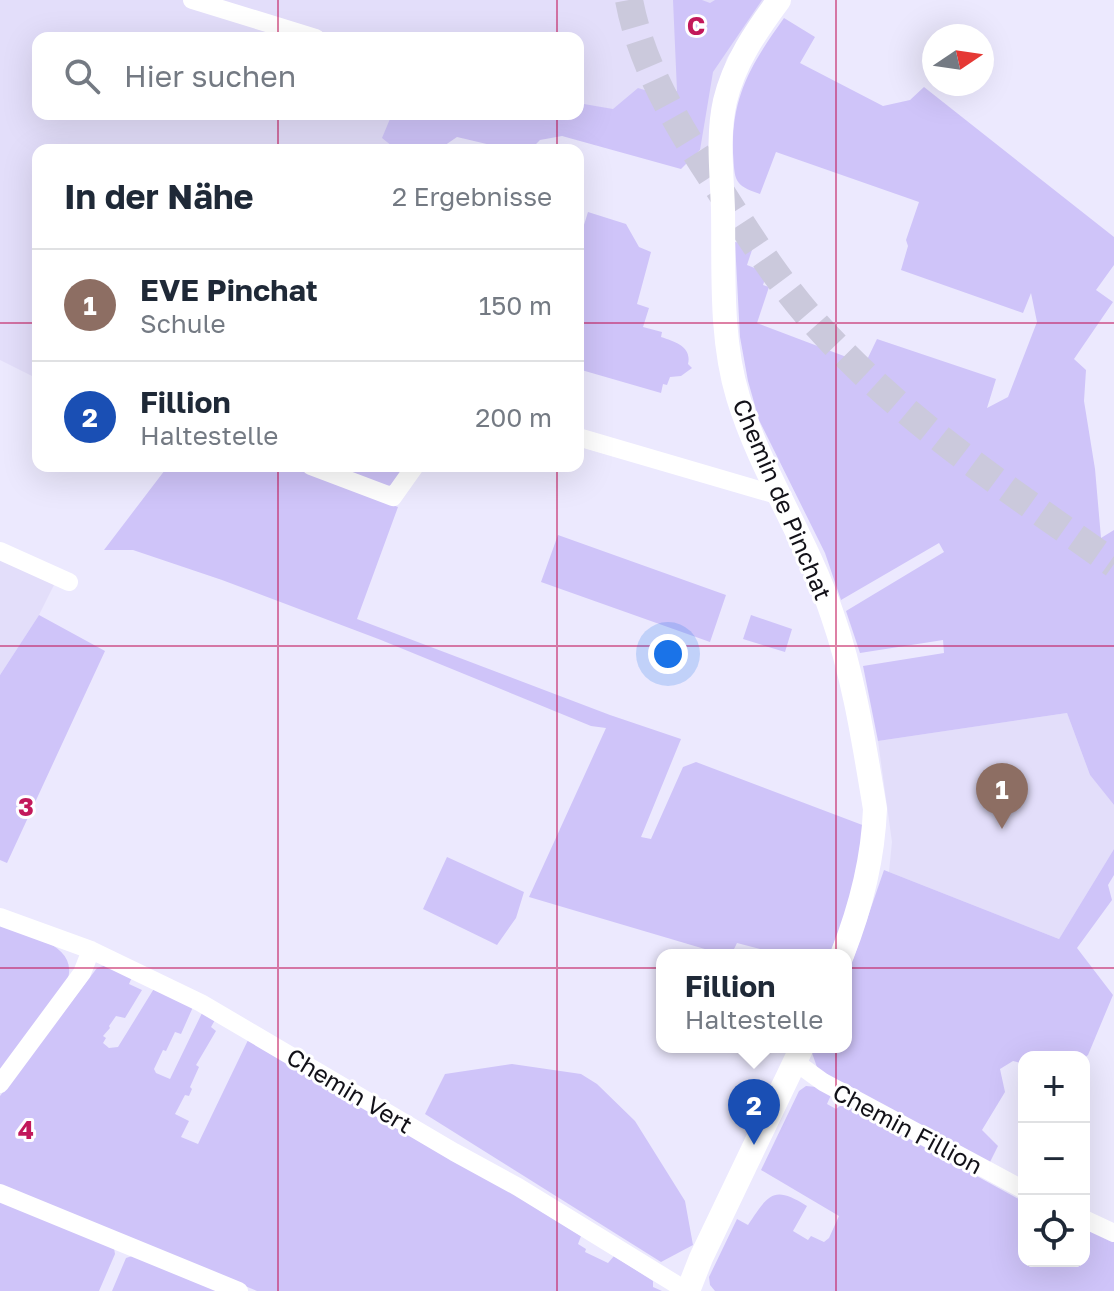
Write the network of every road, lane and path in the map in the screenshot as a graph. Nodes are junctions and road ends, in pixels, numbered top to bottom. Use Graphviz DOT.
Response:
graph roads {
  1 [pos="192,0"];
  2 [pos="779,0"];
  3 [pos="296,32"];
  4 [pos="584,439"];
  5 [pos="327,472"];
  6 [pos="411,472"];
  7 [pos="780,496"];
  8 [pos="0,551"];
  9 [pos="69,582"];
  10 [pos="0,917"];
  11 [pos="844,949"];
  12 [pos="91,950"];
  13 [pos="798,1054"];
  14 [pos="0,1084"];
  15 [pos="1018,1187"];
  16 [pos="0,1193"];
  17 [pos="1090,1222"];
  18 [pos="1114,1233"];
  19 [pos="239,1291"];
  20 [pos="688,1291"];
  1 -- 3 [label="street"];
  2 -- 7 [label="street, Chemin de Pinchat"];
  4 -- 7 [label="street"];
  5 -- 6 [label="street"];
  7 -- 11 [label="street, Chemin de Pinchat"];
  8 -- 9 [label="street"];
  10 -- 12 [label="street, Chemin Vert"];
  12 -- 14 [label="street"];
  12 -- 20 [label="street, Chemin Vert"];
  13 -- 15 [label="street, Chemin Fillion"];
  13 -- 20 [label="street"];
  16 -- 19 [label="street"];
  17 -- 18 [label="street"];
}
